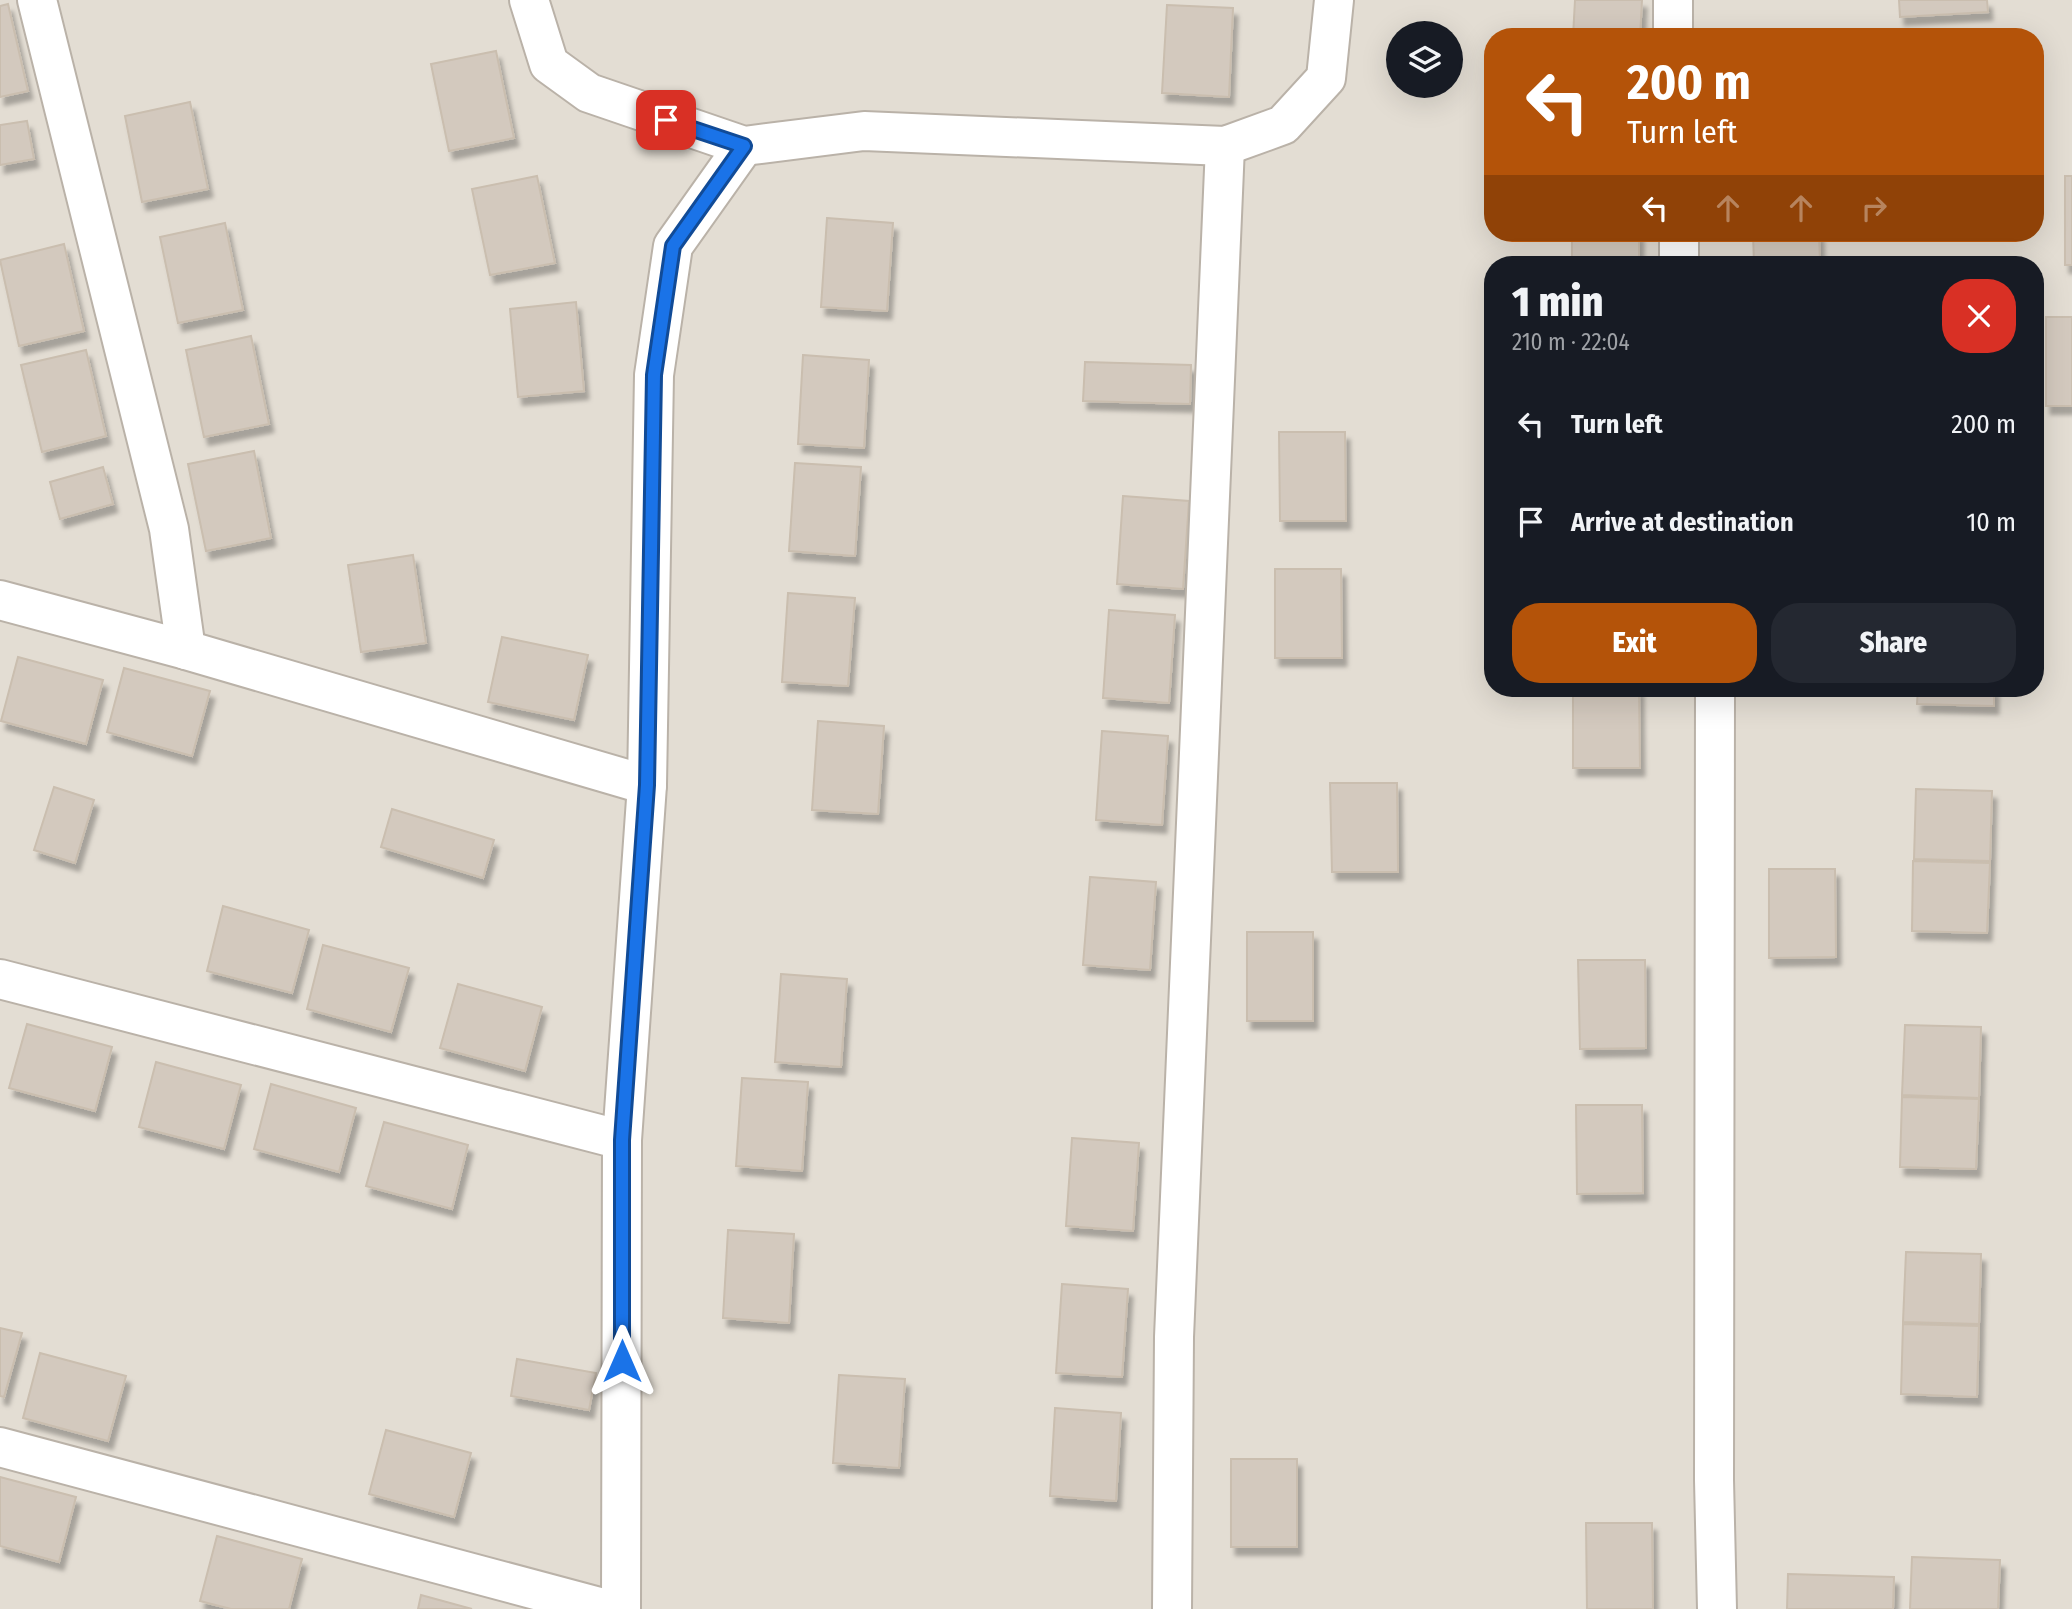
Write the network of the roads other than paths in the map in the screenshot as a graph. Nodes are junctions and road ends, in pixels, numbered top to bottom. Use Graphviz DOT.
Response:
graph roads {
  1 [pos="37,0"];
  2 [pos="529,0"];
  3 [pos="1334,0"];
  4 [pos="1672,0"];
  5 [pos="1674,28"];
  6 [pos="744,146"];
  7 [pos="1225,146"];
  8 [pos="0,600"];
  9 [pos="186,650"];
  10 [pos="1714,697"];
  11 [pos="647,785"];
  12 [pos="0,979"];
  13 [pos="622,1140"];
  14 [pos="0,1447"];
  15 [pos="607,1609"];
  16 [pos="621,1609"];
  17 [pos="1172,1609"];
  18 [pos="1717,1609"];
  1 -- 9 [label="street"];
  2 -- 6 [label="street"];
  3 -- 7 [label="street"];
  4 -- 5 [label="street"];
  6 -- 7 [label="street"];
  6 -- 11 [label="street"];
  7 -- 17 [label="street"];
  8 -- 9 [label="street"];
  9 -- 11 [label="street"];
  10 -- 18 [label="street"];
  11 -- 13 [label="street"];
  12 -- 13 [label="street"];
  13 -- 16 [label="street"];
  14 -- 15 [label="street"];
}
